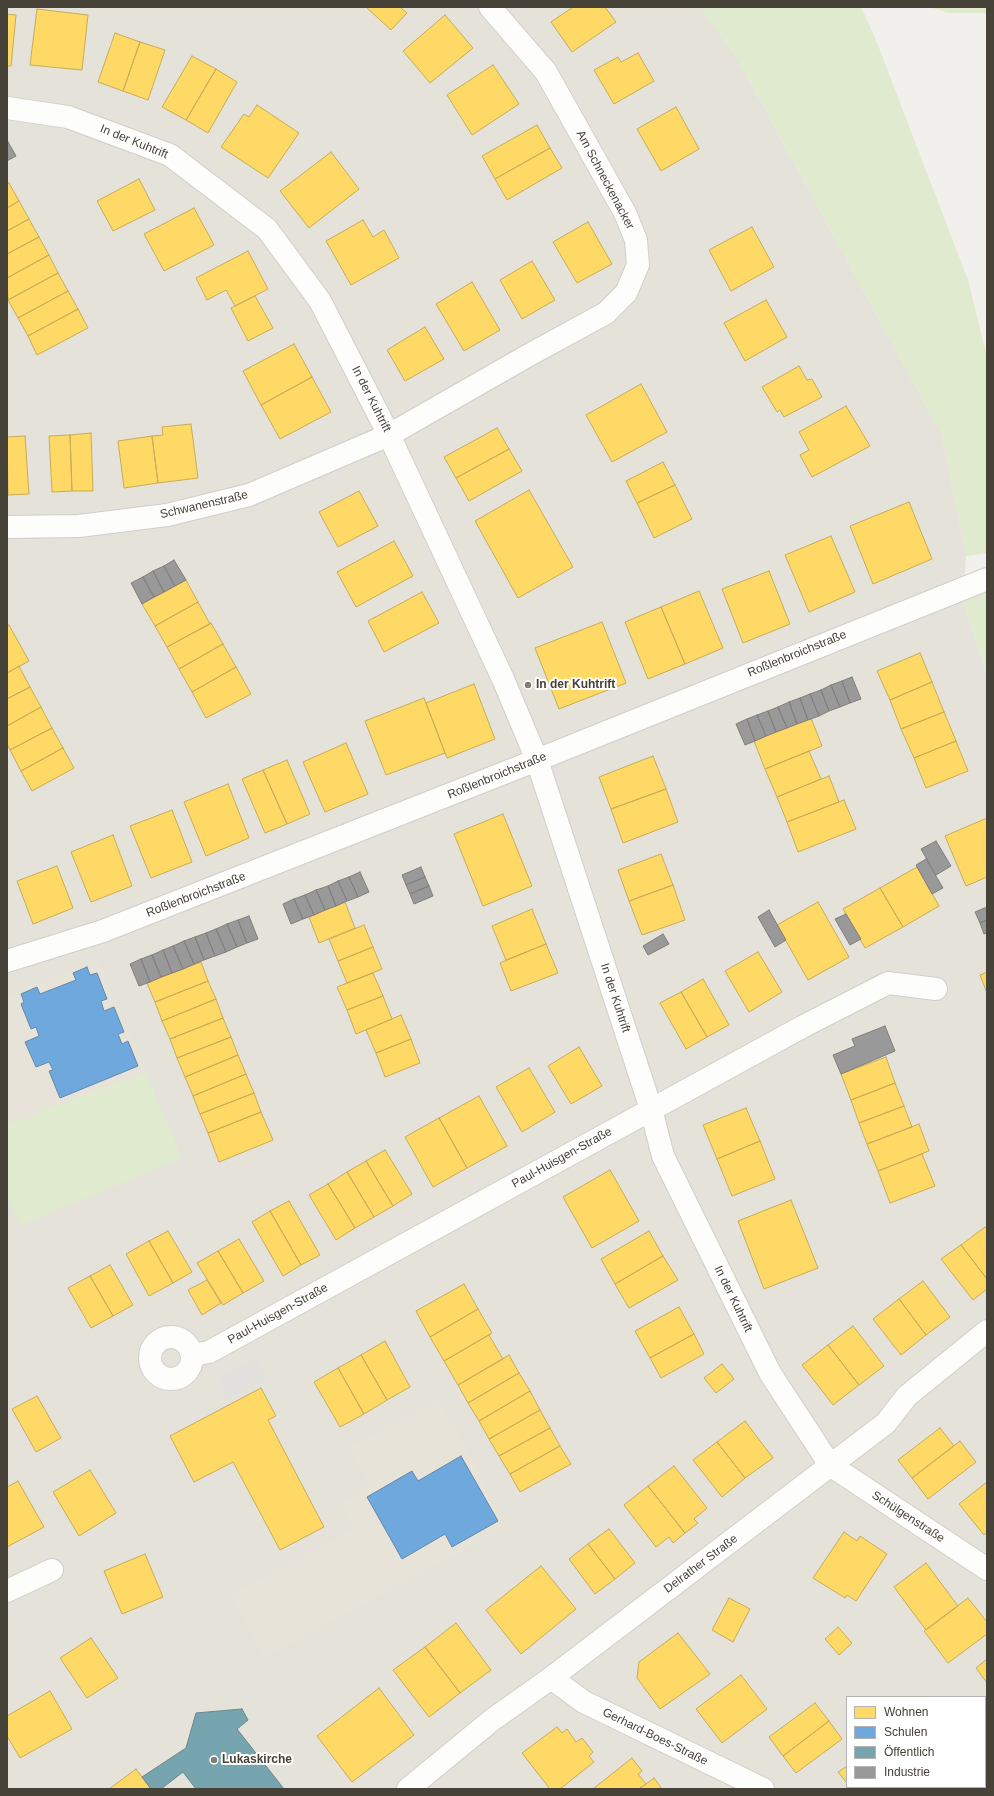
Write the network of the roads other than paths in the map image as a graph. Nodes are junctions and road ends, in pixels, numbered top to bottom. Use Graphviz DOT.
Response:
graph roads {
  1 [pos="490,7"];
  2 [pos="7,108"];
  3 [pos="389,435"];
  4 [pos="7,527"];
  5 [pos="985,579"];
  6 [pos="537,760"];
  7 [pos="7,961"];
  8 [pos="936,989"];
  9 [pos="651,1109"];
  10 [pos="987,1331"];
  11 [pos="193,1355"];
  12 [pos="830,1465"];
  13 [pos="987,1569"];
  14 [pos="52,1570"];
  15 [pos="7,1591"];
  16 [pos="551,1678"];
  17 [pos="408,1789"];
  18 [pos="763,1789"];
  1 -- 3 [label="street, Am Schneckenacker"];
  2 -- 3 [label="street, In der Kuhtrift"];
  3 -- 4 [label="street, Schwanenstraße"];
  3 -- 6 [label="street, In der Kuhtrift"];
  5 -- 6 [label="street, Roßlenbroichstraße"];
  6 -- 7 [label="street, Roßlenbroichstraße"];
  6 -- 9 [label="street, In der Kuhtrift"];
  8 -- 9 [label="street, Paul-Huisgen-Straße"];
  9 -- 11 [label="street, Paul-Huisgen-Straße"];
  9 -- 12 [label="street, In der Kuhtrift"];
  10 -- 12 [label="street, Delrather Straße"];
  12 -- 13 [label="street, Schülgenstraße"];
  12 -- 16 [label="street, Delrather Straße"];
  14 -- 15 [label="street"];
  16 -- 17 [label="street, Delrather Straße"];
  16 -- 18 [label="street, Gerhard-Boes-Straße"];
}
